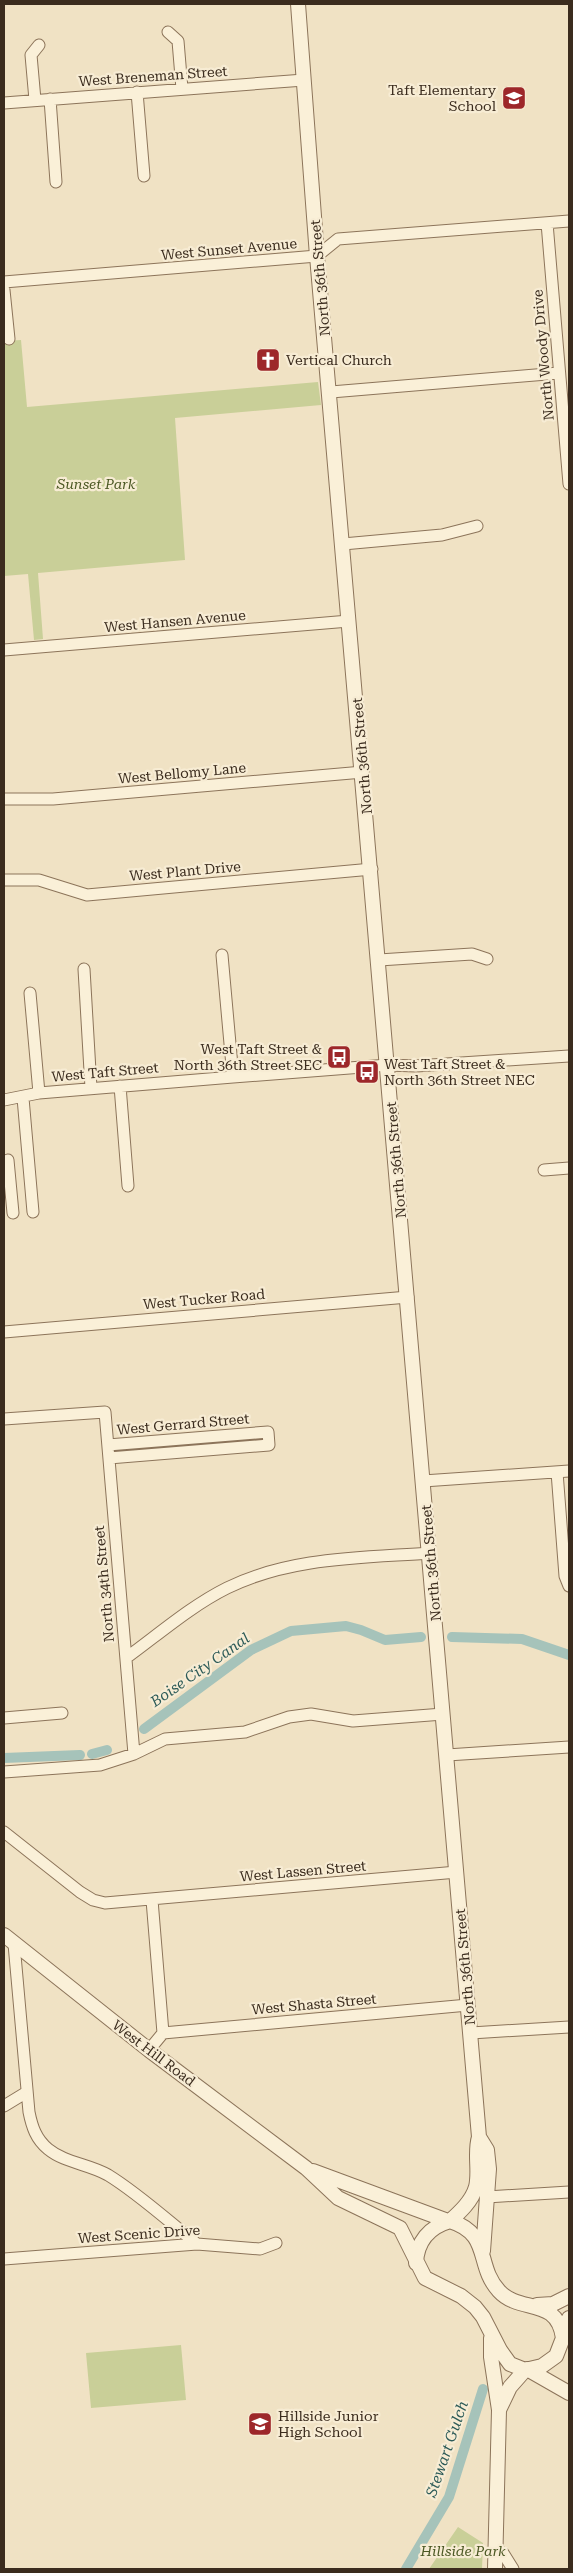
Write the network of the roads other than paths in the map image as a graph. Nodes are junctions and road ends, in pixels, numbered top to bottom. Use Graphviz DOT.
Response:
graph roads {
  1 [pos="298,4"];
  2 [pos="168,32"];
  3 [pos="39,45"];
  4 [pos="304,80"];
  5 [pos="182,89"];
  6 [pos="136,92"];
  7 [pos="50,99"];
  8 [pos="35,100"];
  9 [pos="4,103"];
  10 [pos="144,176"];
  11 [pos="56,182"];
  12 [pos="569,221"];
  13 [pos="548,223"];
  14 [pos="318,256"];
  15 [pos="4,282"];
  16 [pos="4,290"];
  17 [pos="9,339"];
  18 [pos="559,373"];
  19 [pos="330,392"];
  20 [pos="569,484"];
  21 [pos="477,526"];
  22 [pos="343,544"];
  23 [pos="349,621"];
  24 [pos="4,650"];
  25 [pos="363,772"];
  26 [pos="4,799"];
  27 [pos="372,870"];
  28 [pos="4,880"];
  29 [pos="222,955"];
  30 [pos="487,959"];
  31 [pos="379,960"];
  32 [pos="84,969"];
  33 [pos="30,993"];
  34 [pos="569,1056"];
  35 [pos="388,1065"];
  36 [pos="233,1077"];
  37 [pos="120,1086"];
  38 [pos="91,1088"];
  39 [pos="39,1093"];
  40 [pos="23,1098"];
  41 [pos="4,1100"];
  42 [pos="28,1158"];
  43 [pos="6,1160"];
  44 [pos="569,1168"];
  45 [pos="544,1170"];
  46 [pos="128,1186"];
  47 [pos="33,1212"];
  48 [pos="13,1213"];
  49 [pos="408,1297"];
  50 [pos="4,1332"];
  51 [pos="105,1412"];
  52 [pos="4,1419"];
  53 [pos="108,1445"];
  54 [pos="109,1458"];
  55 [pos="569,1471"];
  56 [pos="557,1472"];
  57 [pos="424,1481"];
  58 [pos="430,1553"];
  59 [pos="569,1586"];
  60 [pos="126,1658"];
  61 [pos="62,1714"];
  62 [pos="443,1714"];
  63 [pos="4,1718"];
  64 [pos="569,1747"];
  65 [pos="134,1754"];
  66 [pos="447,1755"];
  67 [pos="4,1772"];
  68 [pos="4,1832"];
  69 [pos="457,1872"];
  70 [pos="152,1900"];
  71 [pos="9,1939"];
  72 [pos="468,2005"];
  73 [pos="569,2027"];
  74 [pos="163,2033"];
  75 [pos="471,2033"];
  76 [pos="149,2050"];
  77 [pos="28,2092"];
  78 [pos="4,2106"];
  79 [pos="479,2137"];
  80 [pos="306,2168"];
  81 [pos="476,2186"];
  82 [pos="569,2192"];
  83 [pos="487,2197"];
  84 [pos="449,2221"];
  85 [pos="276,2243"];
  86 [pos="197,2244"];
  87 [pos="483,2252"];
  88 [pos="4,2259"];
  89 [pos="416,2263"];
  90 [pos="569,2296"];
  91 [pos="533,2305"];
  92 [pos="569,2318"];
  93 [pos="491,2334"];
  94 [pos="563,2336"];
  95 [pos="569,2354"];
  96 [pos="526,2369"];
  97 [pos="569,2393"];
  98 [pos="499,2410"];
  99 [pos="496,2551"];
  100 [pos="495,2569"];
  101 [pos="513,2569"];
  1 -- 4 [label="street, North 36th Street"];
  2 -- 5 [label="street"];
  3 -- 8 [label="street"];
  4 -- 5 [label="street, West Breneman Street"];
  4 -- 14 [label="street, North 36th Street"];
  5 -- 6 [label="street, West Breneman Street"];
  6 -- 7 [label="street, West Breneman Street"];
  6 -- 10 [label="street"];
  7 -- 8 [label="street, West Breneman Street"];
  7 -- 11 [label="street"];
  8 -- 9 [label="street, West Breneman Street"];
  12 -- 13 [label="street, West Sunset Avenue"];
  13 -- 14 [label="street, West Sunset Avenue"];
  13 -- 18 [label="street, North Woody Drive"];
  14 -- 15 [label="street, West Sunset Avenue"];
  14 -- 19 [label="street, North 36th Street"];
  16 -- 17 [label="street"];
  18 -- 19 [label="street"];
  18 -- 20 [label="street, North Woody Drive"];
  19 -- 22 [label="street, North 36th Street"];
  21 -- 22 [label="street"];
  22 -- 23 [label="street, North 36th Street"];
  23 -- 24 [label="street, West Hansen Avenue"];
  23 -- 25 [label="street, North 36th Street"];
  25 -- 26 [label="street, West Bellomy Lane"];
  25 -- 27 [label="street, North 36th Street"];
  27 -- 28 [label="street, West Plant Drive"];
  27 -- 31 [label="street, North 36th Street"];
  29 -- 36 [label="street"];
  30 -- 31 [label="street"];
  31 -- 35 [label="street, North 36th Street"];
  32 -- 38 [label="street"];
  33 -- 39 [label="street"];
  34 -- 35 [label="street, West Taft Street"];
  35 -- 36 [label="street, West Taft Street"];
  35 -- 49 [label="street, North 36th Street"];
  36 -- 37 [label="street, West Taft Street"];
  37 -- 38 [label="street, West Taft Street"];
  37 -- 46 [label="street"];
  38 -- 39 [label="street, West Taft Street"];
  39 -- 40 [label="street, West Taft Street"];
  40 -- 41 [label="street, West Taft Street"];
  40 -- 42 [label="street"];
  42 -- 43 [label="street"];
  42 -- 47 [label="street"];
  43 -- 48 [label="street"];
  44 -- 45 [label="street"];
  49 -- 50 [label="street, West Tucker Road"];
  49 -- 57 [label="street, North 36th Street"];
  51 -- 52 [label="street, West Gerrard Street"];
  51 -- 53 [label="street, North 34th Street"];
  53 -- 54 [label="street, North 34th Street"];
  53 -- 54 [label="street, West Gerrard Street"];
  54 -- 60 [label="street, North 34th Street"];
  55 -- 56 [label="street"];
  56 -- 57 [label="street"];
  56 -- 59 [label="street"];
  57 -- 58 [label="street, North 36th Street"];
  58 -- 60 [label="street"];
  58 -- 62 [label="street, North 36th Street"];
  60 -- 65 [label="street, North 34th Street"];
  61 -- 63 [label="street"];
  62 -- 65 [label="street"];
  62 -- 66 [label="street, North 36th Street"];
  64 -- 66 [label="street"];
  65 -- 67 [label="street"];
  66 -- 69 [label="street, North 36th Street"];
  68 -- 70 [label="street, West Lassen Street"];
  69 -- 70 [label="street, West Lassen Street"];
  69 -- 72 [label="street, North 36th Street"];
  70 -- 74 [label="street"];
  71 -- 76 [label="street, West Hill Road"];
  71 -- 77 [label="street"];
  72 -- 74 [label="street, West Shasta Street"];
  72 -- 75 [label="street, North 36th Street"];
  73 -- 75 [label="street"];
  74 -- 76 [label="street"];
  75 -- 79 [label="street, North 36th Street"];
  76 -- 80 [label="street, West Hill Road"];
  77 -- 78 [label="street"];
  77 -- 86 [label="street"];
  79 -- 81 [label="street, North 36th Street"];
  79 -- 83 [label="street, North 36th Street"];
  80 -- 84 [label="street, West Hill Road"];
  80 -- 89 [label="street, West Hill Road"];
  81 -- 83 [label="street"];
  81 -- 84 [label="street"];
  82 -- 83 [label="street"];
  83 -- 87 [label="street, North 36th Street"];
  84 -- 87 [label="street, West Hill Road"];
  84 -- 89 [label="street"];
  85 -- 86 [label="street, West Scenic Drive"];
  86 -- 88 [label="street, West Scenic Drive"];
  87 -- 91 [label="street"];
  89 -- 93 [label="street, West Hill Road"];
  90 -- 91 [label="street"];
  91 -- 94 [label="street"];
  92 -- 94 [label="street"];
  93 -- 96 [label="street, West Hill Road"];
  93 -- 98 [label="street"];
  94 -- 95 [label="street"];
  94 -- 96 [label="street"];
  96 -- 97 [label="street"];
  96 -- 98 [label="street"];
  98 -- 99 [label="street"];
  99 -- 100 [label="street"];
  99 -- 101 [label="street"];
}
